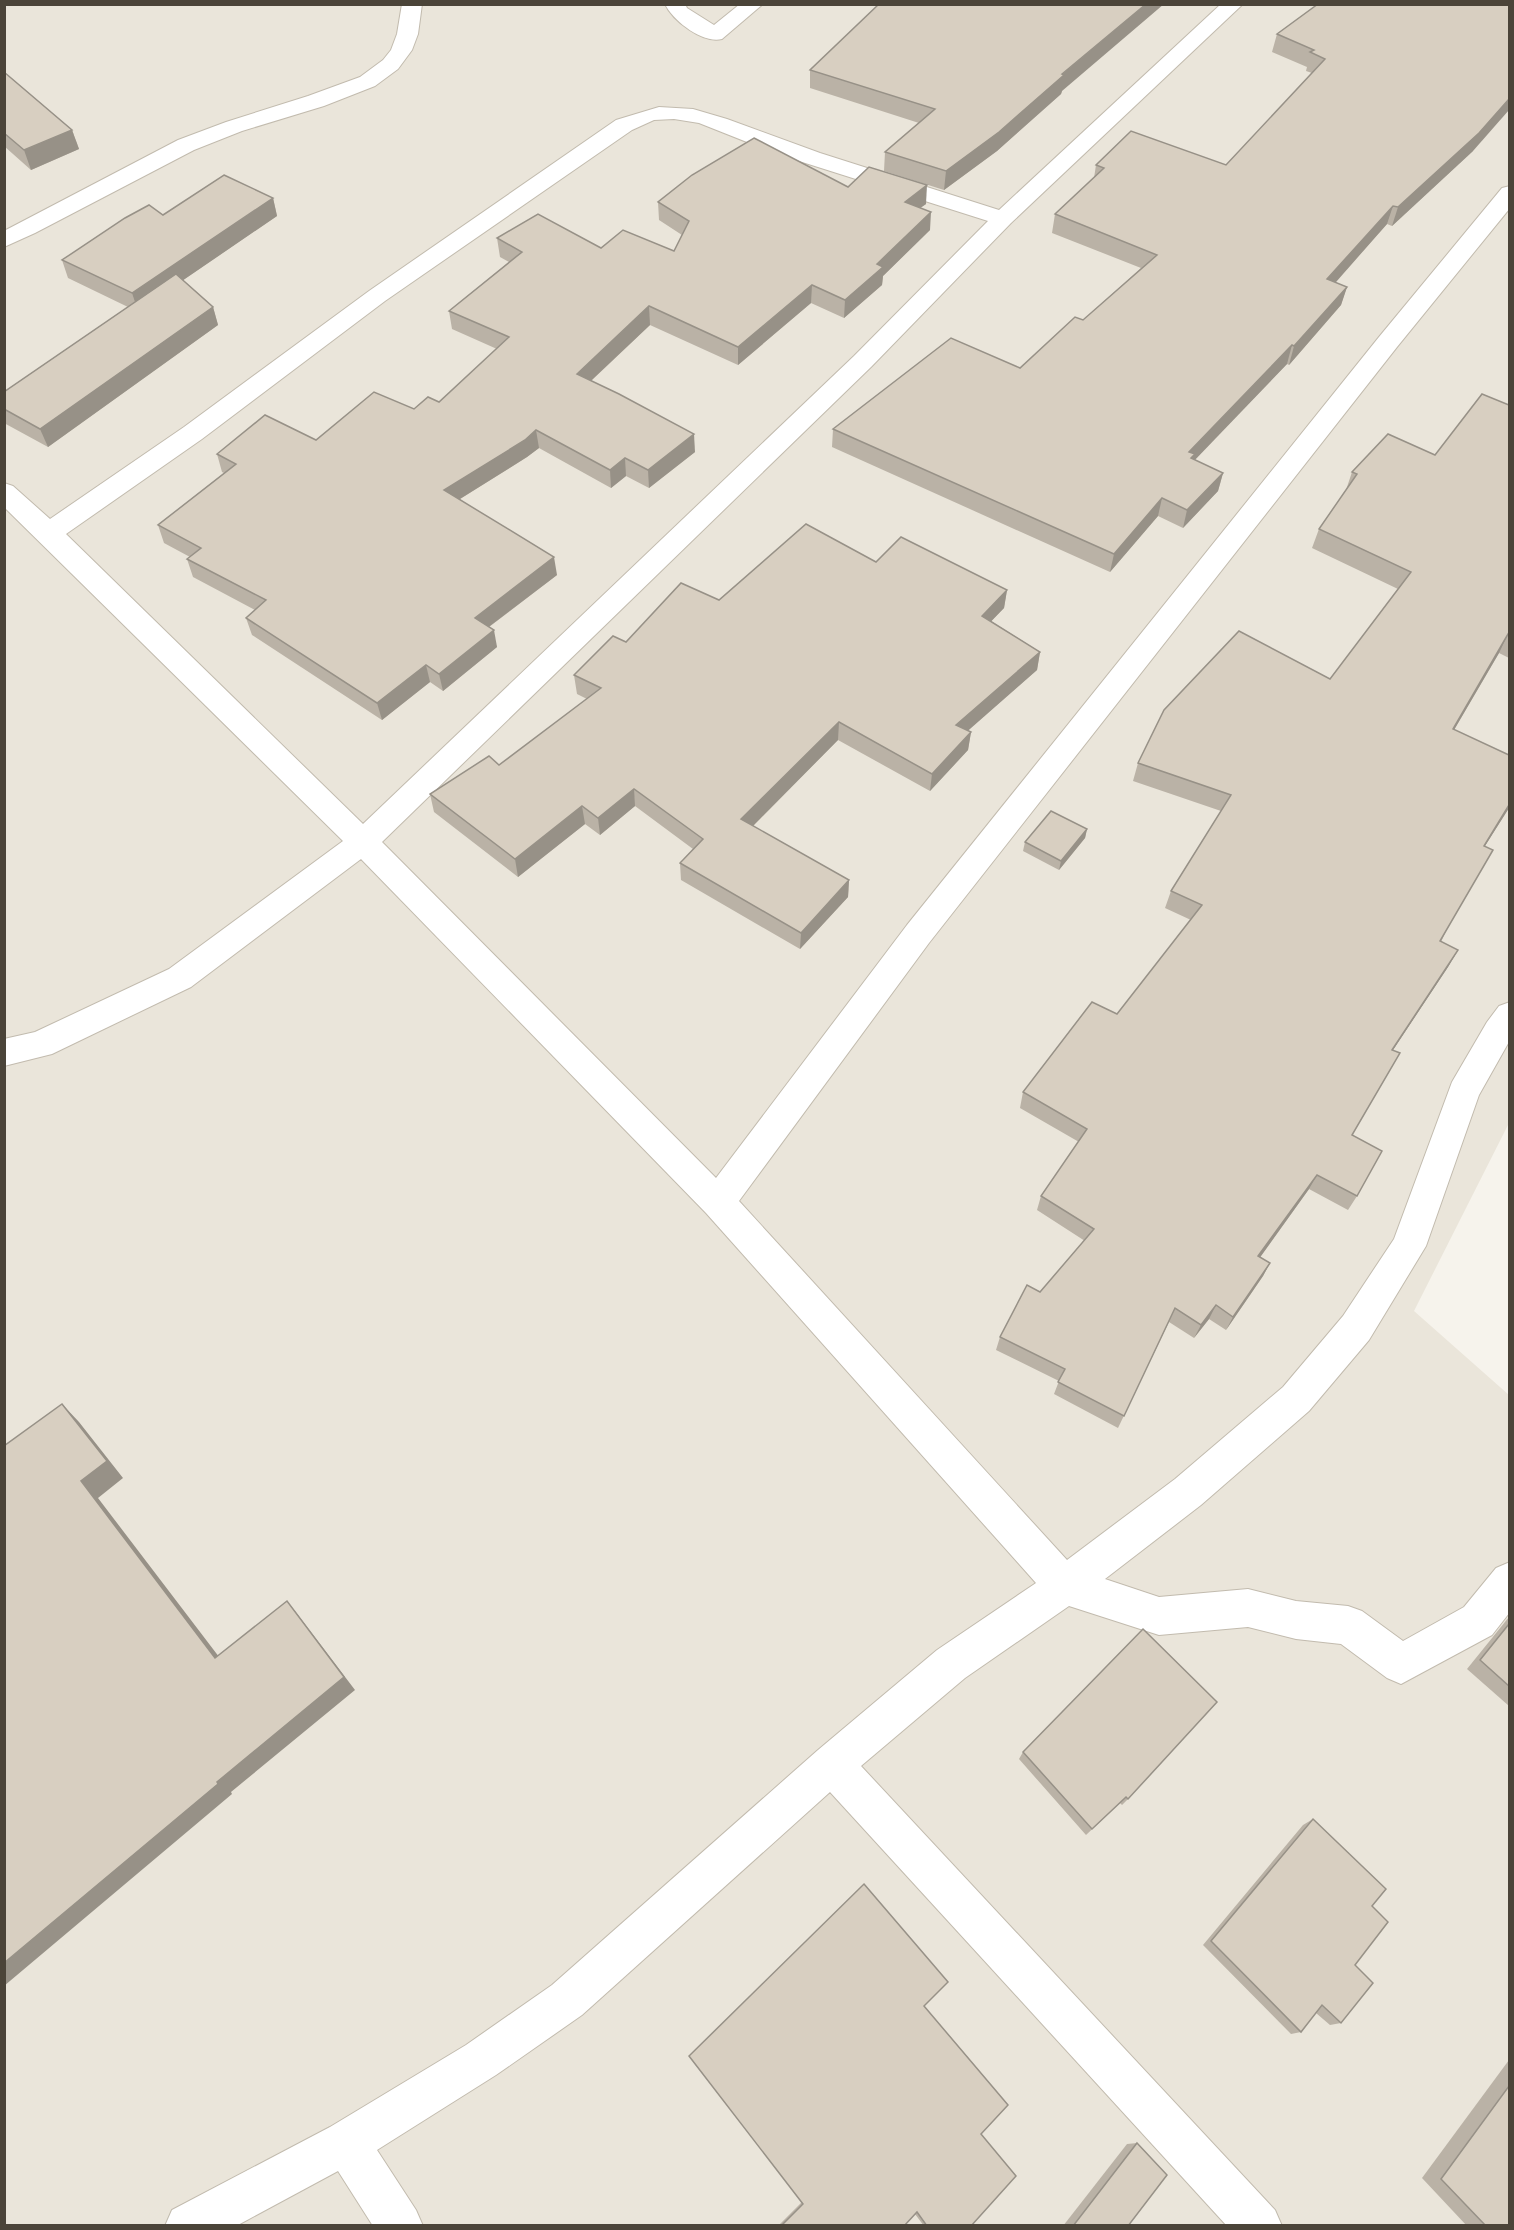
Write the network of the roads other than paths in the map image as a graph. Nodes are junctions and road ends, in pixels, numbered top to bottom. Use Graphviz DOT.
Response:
graph roads {
  1 [pos="412,4"];
  2 [pos="675,4"];
  3 [pos="753,4"];
  4 [pos="1233,4"];
  5 [pos="1509,193"];
  6 [pos="1003,218"];
  7 [pos="4,240"];
  8 [pos="4,492"];
  9 [pos="49,533"];
  10 [pos="363,842"];
  11 [pos="1509,1015"];
  12 [pos="4,1053"];
  13 [pos="718,1202"];
  14 [pos="1509,1581"];
  15 [pos="1065,1586"];
  16 [pos="832,1764"];
  17 [pos="346,2143"];
  18 [pos="188,2226"];
  19 [pos="400,2226"];
  20 [pos="1259,2226"];
  1 -- 7 [label="street"];
  2 -- 3 [label="street"];
  4 -- 6 [label="street"];
  5 -- 13 [label="street"];
  6 -- 9 [label="street"];
  6 -- 10 [label="street"];
  8 -- 9 [label="street"];
  9 -- 10 [label="street"];
  10 -- 12 [label="street"];
  10 -- 13 [label="street"];
  11 -- 15 [label="street"];
  13 -- 15 [label="street"];
  14 -- 15 [label="street"];
  15 -- 16 [label="street"];
  16 -- 17 [label="street"];
  16 -- 20 [label="street"];
  17 -- 18 [label="street"];
  17 -- 19 [label="street"];
}
